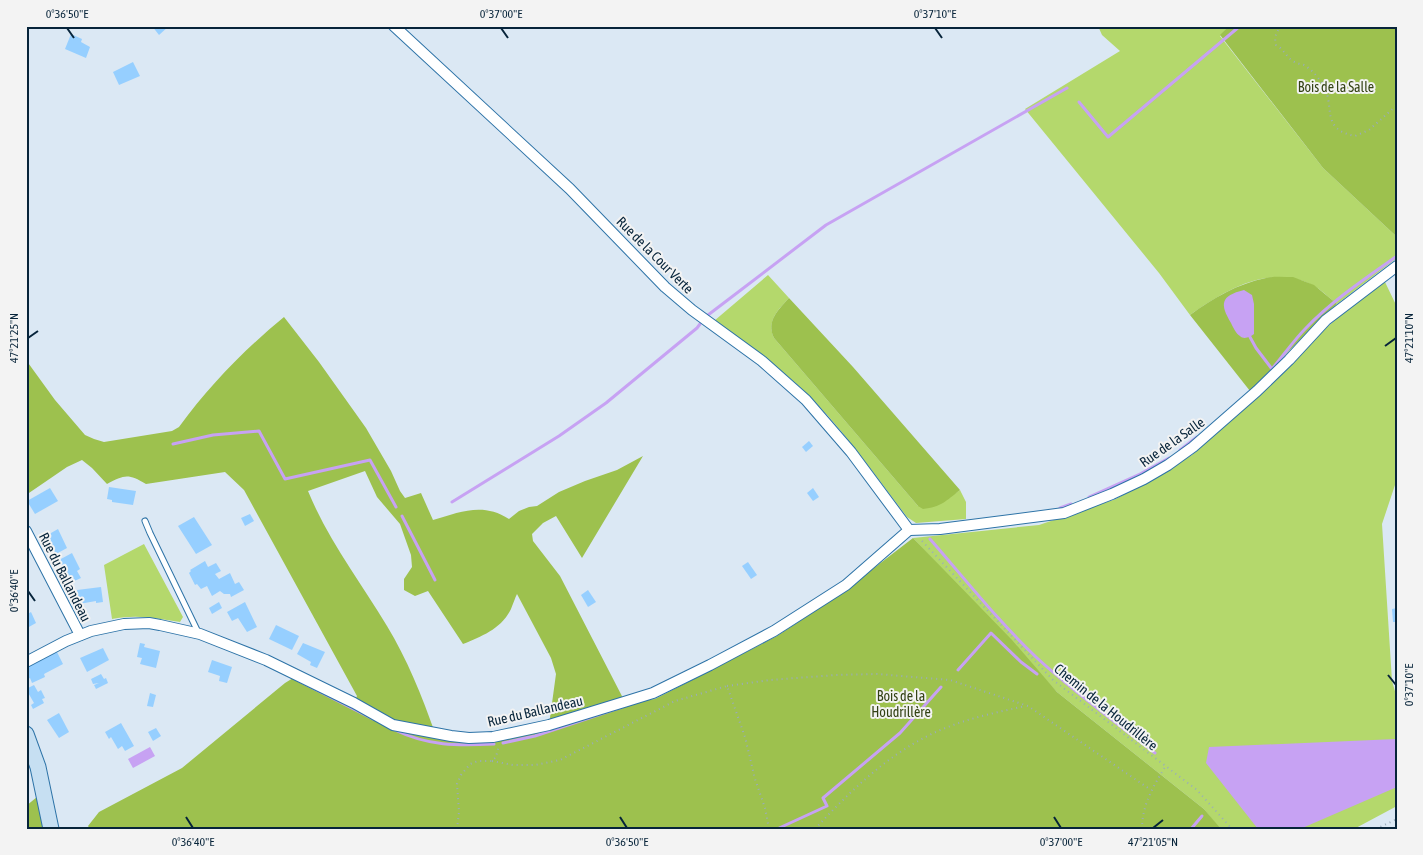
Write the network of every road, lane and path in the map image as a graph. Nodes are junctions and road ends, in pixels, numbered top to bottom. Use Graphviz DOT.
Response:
graph roads {
  1 [pos="394,26"];
  2 [pos="1281,26"];
  3 [pos="1397,104"];
  4 [pos="1397,266"];
  5 [pos="145,521"];
  6 [pos="909,530"];
  7 [pos="26,531"];
  8 [pos="200,634"];
  9 [pos="80,635"];
  10 [pos="26,662"];
  11 [pos="727,686"];
  12 [pos="1028,706"];
  13 [pos="26,734"];
  14 [pos="498,736"];
  15 [pos="492,761"];
  16 [pos="1165,767"];
  17 [pos="1151,790"];
  18 [pos="1397,819"];
  19 [pos="51,829"];
  20 [pos="457,829"];
  21 [pos="769,829"];
  22 [pos="815,829"];
  23 [pos="1142,829"];
  24 [pos="1232,829"];
  25 [pos="1376,829"];
  1 -- 6 [label="street, Rue de la Cour Verte"];
  2 -- 3 [label="path"];
  4 -- 6 [label="street, Rue de la Salle"];
  5 -- 8 [label="lane"];
  6 -- 14 [label="street, Rue du Ballandeau"];
  6 -- 16 [label="path, Chemin de la Houdrillère"];
  7 -- 9 [label="street, Rue du Ballandeau"];
  8 -- 9 [label="street, Rue du Ballandeau"];
  8 -- 14 [label="street, Rue du Ballandeau"];
  9 -- 10 [label="street, Rue du Ballandeau"];
  11 -- 12 [label="path"];
  11 -- 15 [label="path"];
  11 -- 21 [label="path"];
  12 -- 17 [label="path"];
  12 -- 22 [label="path"];
  13 -- 19 [label="street"];
  14 -- 15 [label="path"];
  15 -- 20 [label="path"];
  16 -- 17 [label="path"];
  16 -- 24 [label="path, Chemin de la Houdrillère"];
  17 -- 23 [label="path"];
  18 -- 25 [label="path"];
}
